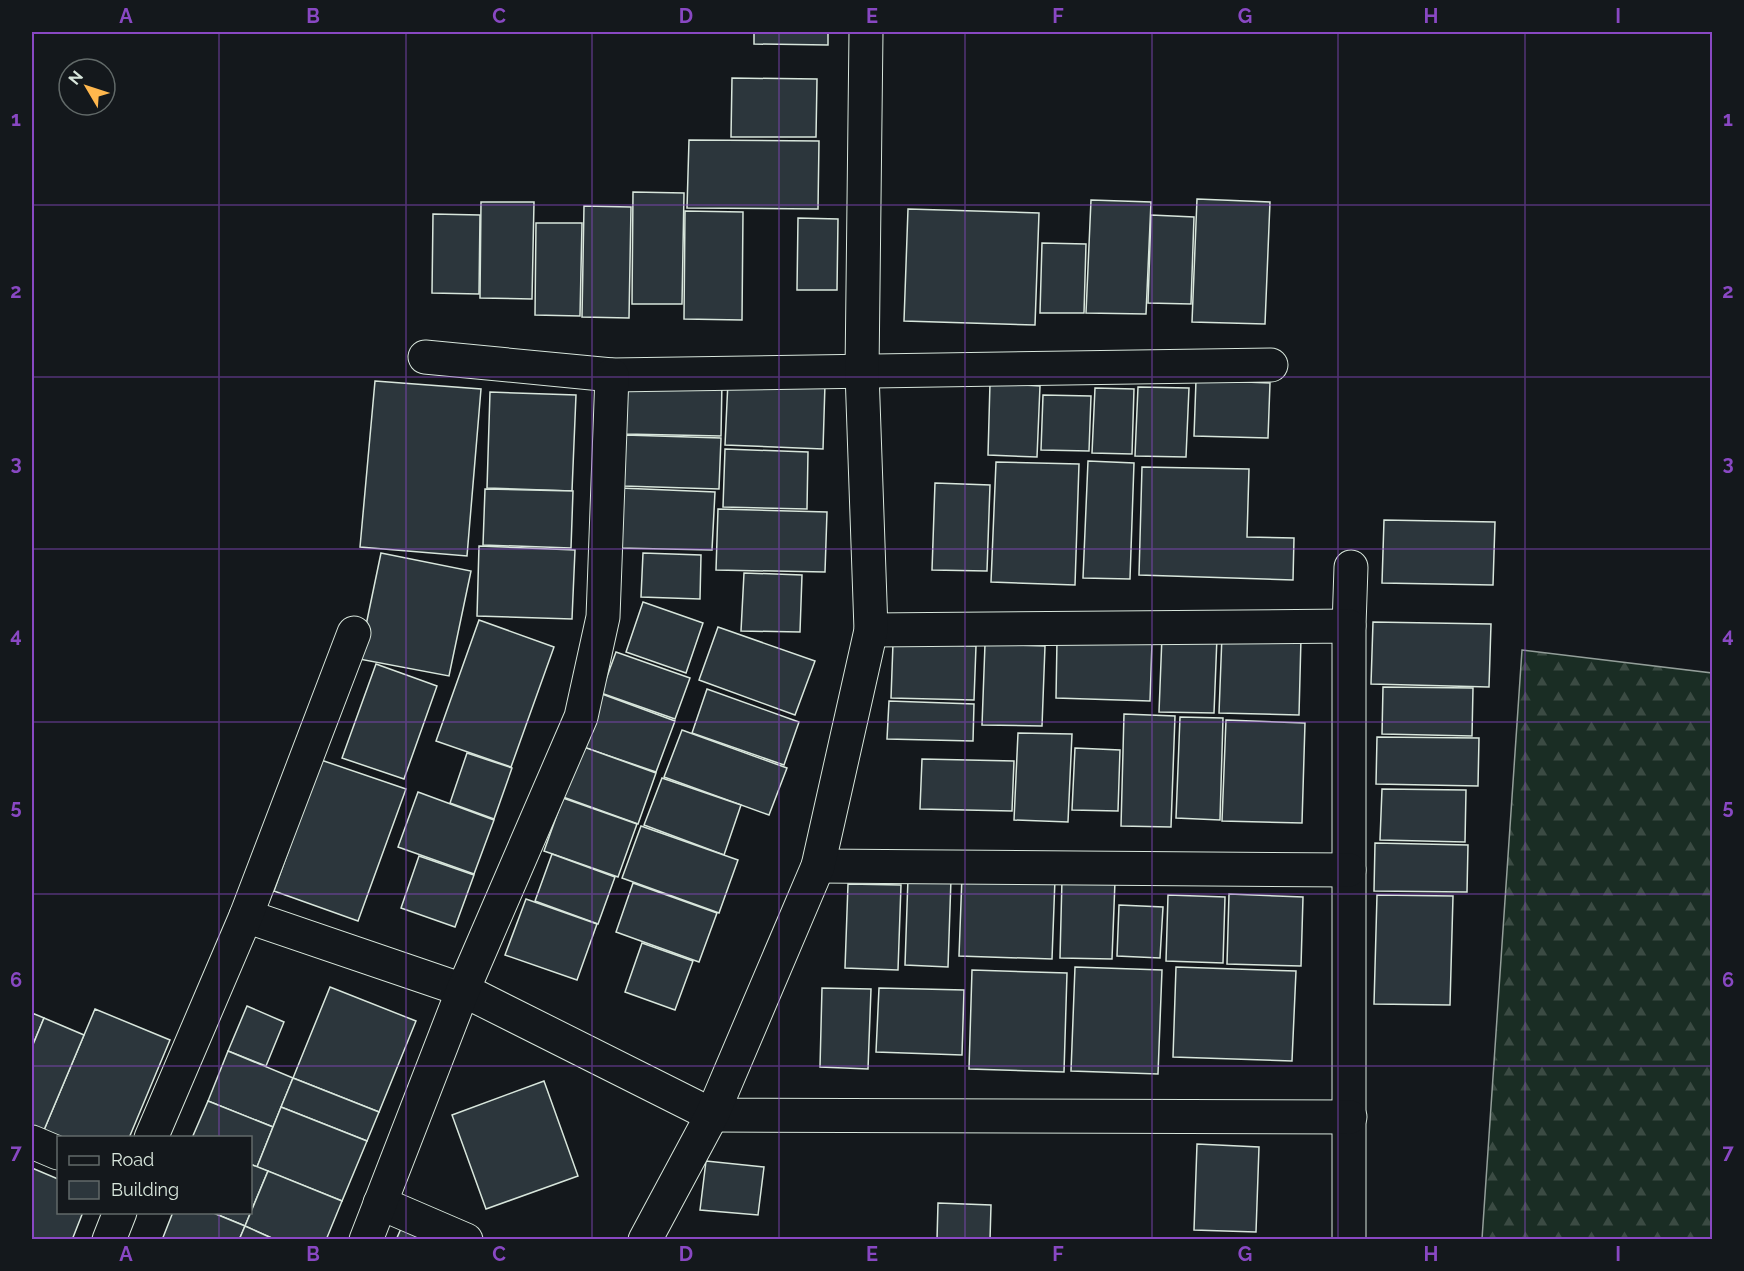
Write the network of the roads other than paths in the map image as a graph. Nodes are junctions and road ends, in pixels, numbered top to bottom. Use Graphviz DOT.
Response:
graph roads {
  1 [pos="866,32"];
  2 [pos="425,357"];
  3 [pos="1271,365"];
  4 [pos="862,372"];
  5 [pos="612,375"];
  6 [pos="1351,567"];
  7 [pos="1349,626"];
  8 [pos="871,630"];
  9 [pos="354,633"];
  10 [pos="818,866"];
  11 [pos="1349,870"];
  12 [pos="246,916"];
  13 [pos="463,990"];
  14 [pos="712,1115"];
  15 [pos="1350,1117"];
  16 [pos="151,1136"];
  17 [pos="32,1142"];
  18 [pos="57,1153"];
  19 [pos="380,1203"];
  20 [pos="119,1214"];
  21 [pos="109,1239"];
  22 [pos="366,1239"];
  23 [pos="466,1239"];
  24 [pos="645,1239"];
  25 [pos="1349,1239"];
  1 -- 4 [label="street"];
  2 -- 5 [label="street"];
  3 -- 4 [label="street"];
  4 -- 5 [label="street"];
  4 -- 8 [label="street"];
  5 -- 13 [label="street"];
  6 -- 7 [label="street"];
  7 -- 8 [label="street"];
  7 -- 11 [label="street"];
  8 -- 10 [label="street"];
  9 -- 12 [label="street"];
  10 -- 11 [label="street"];
  10 -- 14 [label="street"];
  11 -- 15 [label="street"];
  12 -- 13 [label="street"];
  12 -- 16 [label="street"];
  13 -- 14 [label="street"];
  13 -- 19 [label="street"];
  14 -- 15 [label="street"];
  14 -- 24 [label="street"];
  15 -- 25 [label="street"];
  17 -- 18 [label="street"];
  19 -- 22 [label="street"];
  19 -- 23 [label="street"];
  20 -- 21 [label="street"];
}
